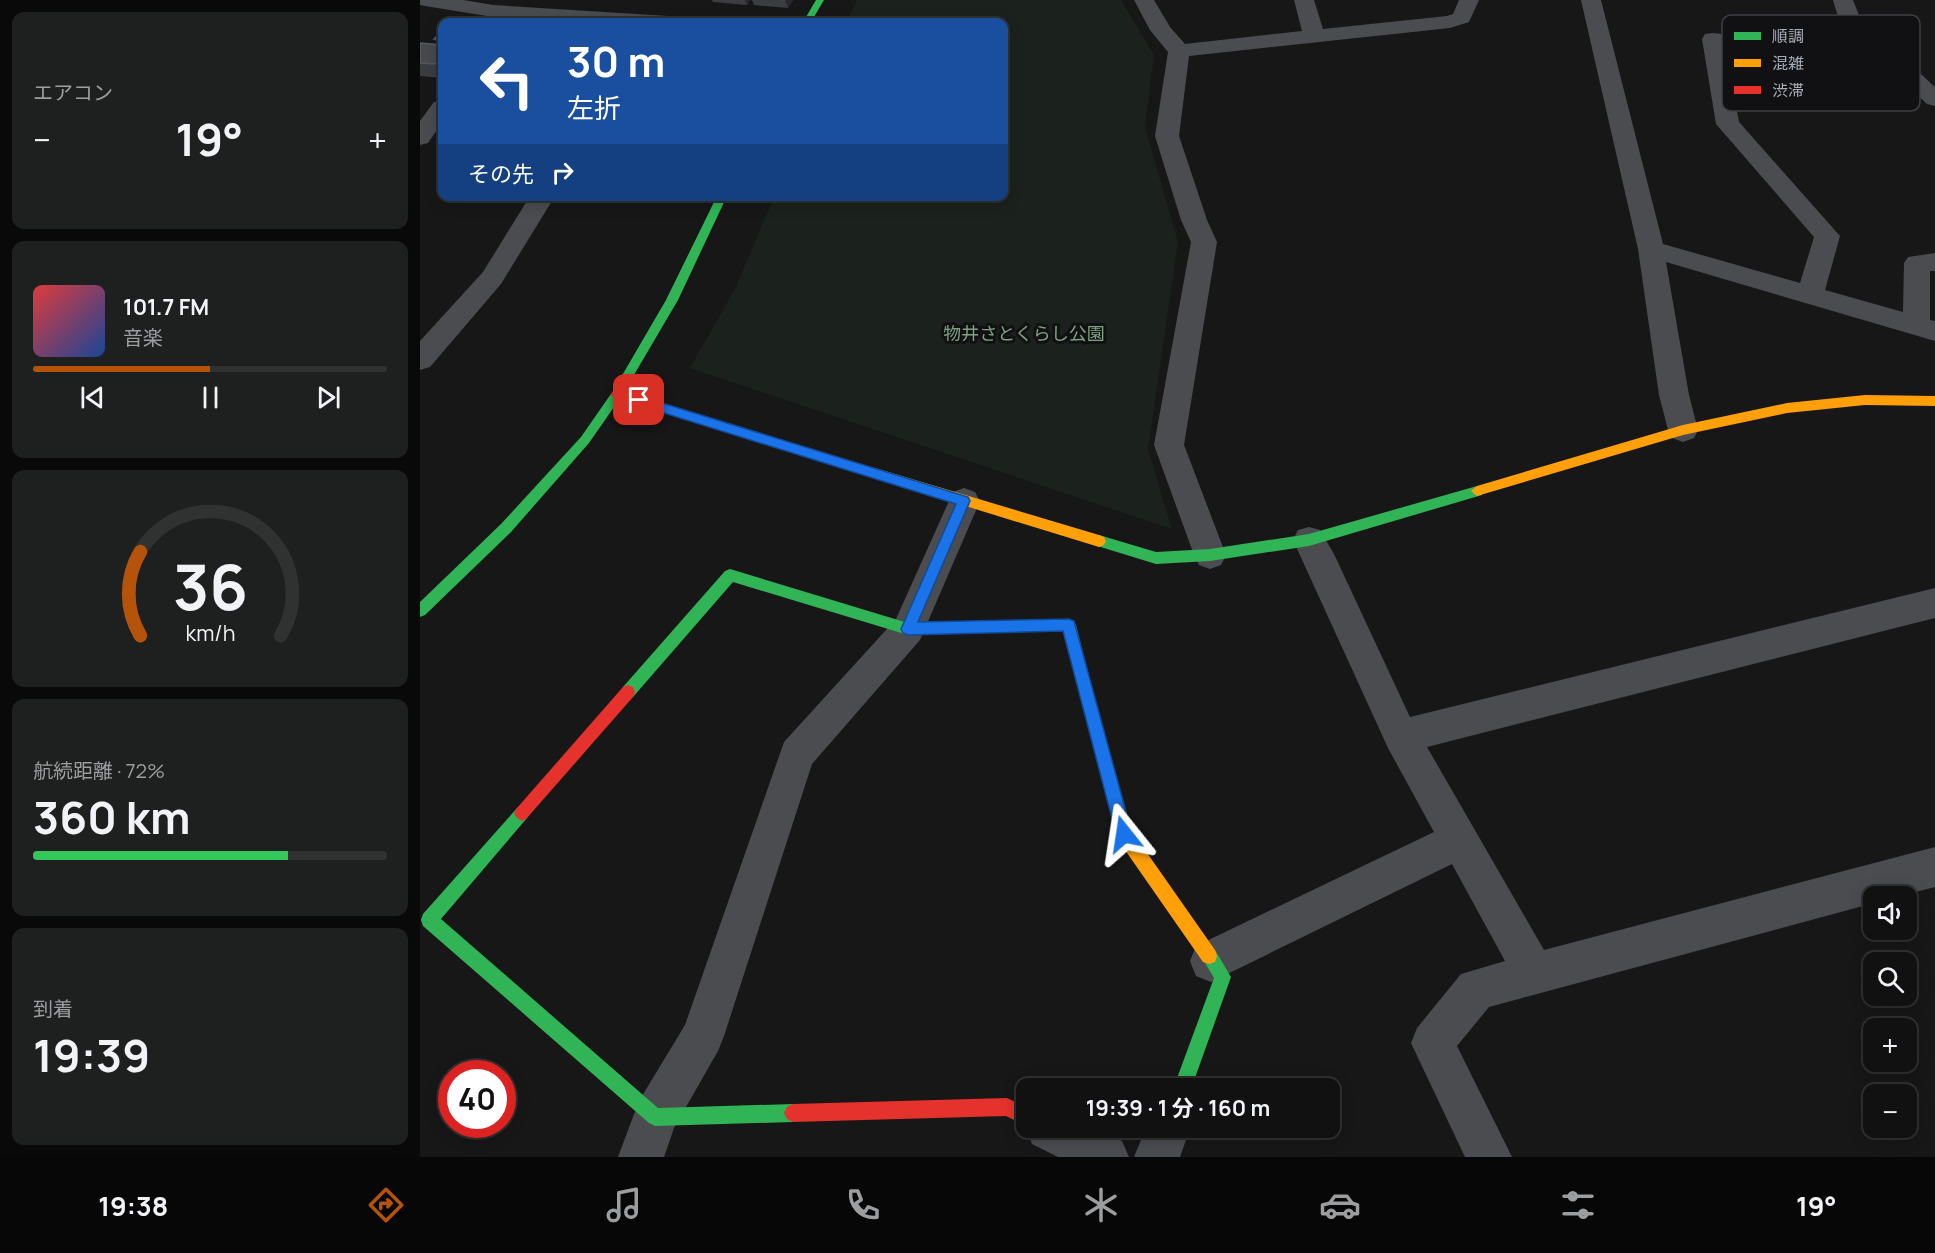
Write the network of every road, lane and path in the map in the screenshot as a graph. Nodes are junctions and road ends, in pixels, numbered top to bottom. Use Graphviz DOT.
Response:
graph roads {
  1 [pos="425,0"];
  2 [pos="820,0"];
  3 [pos="1144,0"];
  4 [pos="1304,0"];
  5 [pos="1469,0"];
  6 [pos="1591,0"];
  7 [pos="1843,0"];
  8 [pos="1848,15"];
  9 [pos="597,18"];
  10 [pos="809,18"];
  11 [pos="1314,37"];
  12 [pos="1722,40"];
  13 [pos="1179,51"];
  14 [pos="1920,85"];
  15 [pos="1722,90"];
  16 [pos="1935,99"];
  17 [pos="420,100"];
  18 [pos="438,105"];
  19 [pos="1726,111"];
  20 [pos="438,112"];
  21 [pos="420,138"];
  22 [pos="540,201"];
  23 [pos="720,201"];
  24 [pos="1651,249"];
  25 [pos="1935,262"];
  26 [pos="1810,295"];
  27 [pos="1925,328"];
  28 [pos="420,360"];
  29 [pos="617,394"];
  30 [pos="1935,401"];
  31 [pos="1683,430"];
  32 [pos="964,501"];
  33 [pos="1309,540"];
  34 [pos="1210,555"];
  35 [pos="1935,603"];
  36 [pos="420,611"];
  37 [pos="908,629"];
  38 [pos="1401,736"];
  39 [pos="1459,840"];
  40 [pos="1935,867"];
  41 [pos="1211,961"];
  42 [pos="1534,974"];
  43 [pos="1186,1078"];
  44 [pos="1016,1112"];
  45 [pos="655,1117"];
  46 [pos="1068,1138"];
  47 [pos="1164,1138"];
  48 [pos="641,1157"];
  49 [pos="1106,1157"];
  50 [pos="1157,1157"];
  51 [pos="1489,1157"];
  1 -- 9 [label="street"];
  2 -- 10 [label="street"];
  3 -- 13 [label="street"];
  4 -- 11 [label="street"];
  5 -- 11 [label="street"];
  6 -- 24 [label="street"];
  7 -- 8 [label="street"];
  11 -- 13 [label="street"];
  12 -- 15 [label="street"];
  13 -- 34 [label="street"];
  14 -- 16 [label="street"];
  17 -- 18 [label="street"];
  19 -- 26 [label="street"];
  20 -- 21 [label="street"];
  22 -- 28 [label="street"];
  23 -- 29 [label="street"];
  24 -- 26 [label="street"];
  24 -- 31 [label="street"];
  25 -- 27 [label="street"];
  26 -- 27 [label="street"];
  29 -- 32 [label="street"];
  29 -- 36 [label="street"];
  30 -- 31 [label="street"];
  31 -- 33 [label="street"];
  32 -- 34 [label="street"];
  32 -- 37 [label="street"];
  33 -- 34 [label="street"];
  33 -- 38 [label="street"];
  35 -- 38 [label="street"];
  37 -- 41 [label="street"];
  37 -- 45 [label="street"];
  37 -- 45 [label="street"];
  38 -- 39 [label="street"];
  39 -- 41 [label="street"];
  39 -- 42 [label="street"];
  40 -- 42 [label="street"];
  41 -- 43 [label="street"];
  42 -- 51 [label="street"];
  44 -- 45 [label="street"];
  45 -- 48 [label="street"];
  46 -- 49 [label="street"];
  47 -- 50 [label="street"];
}
